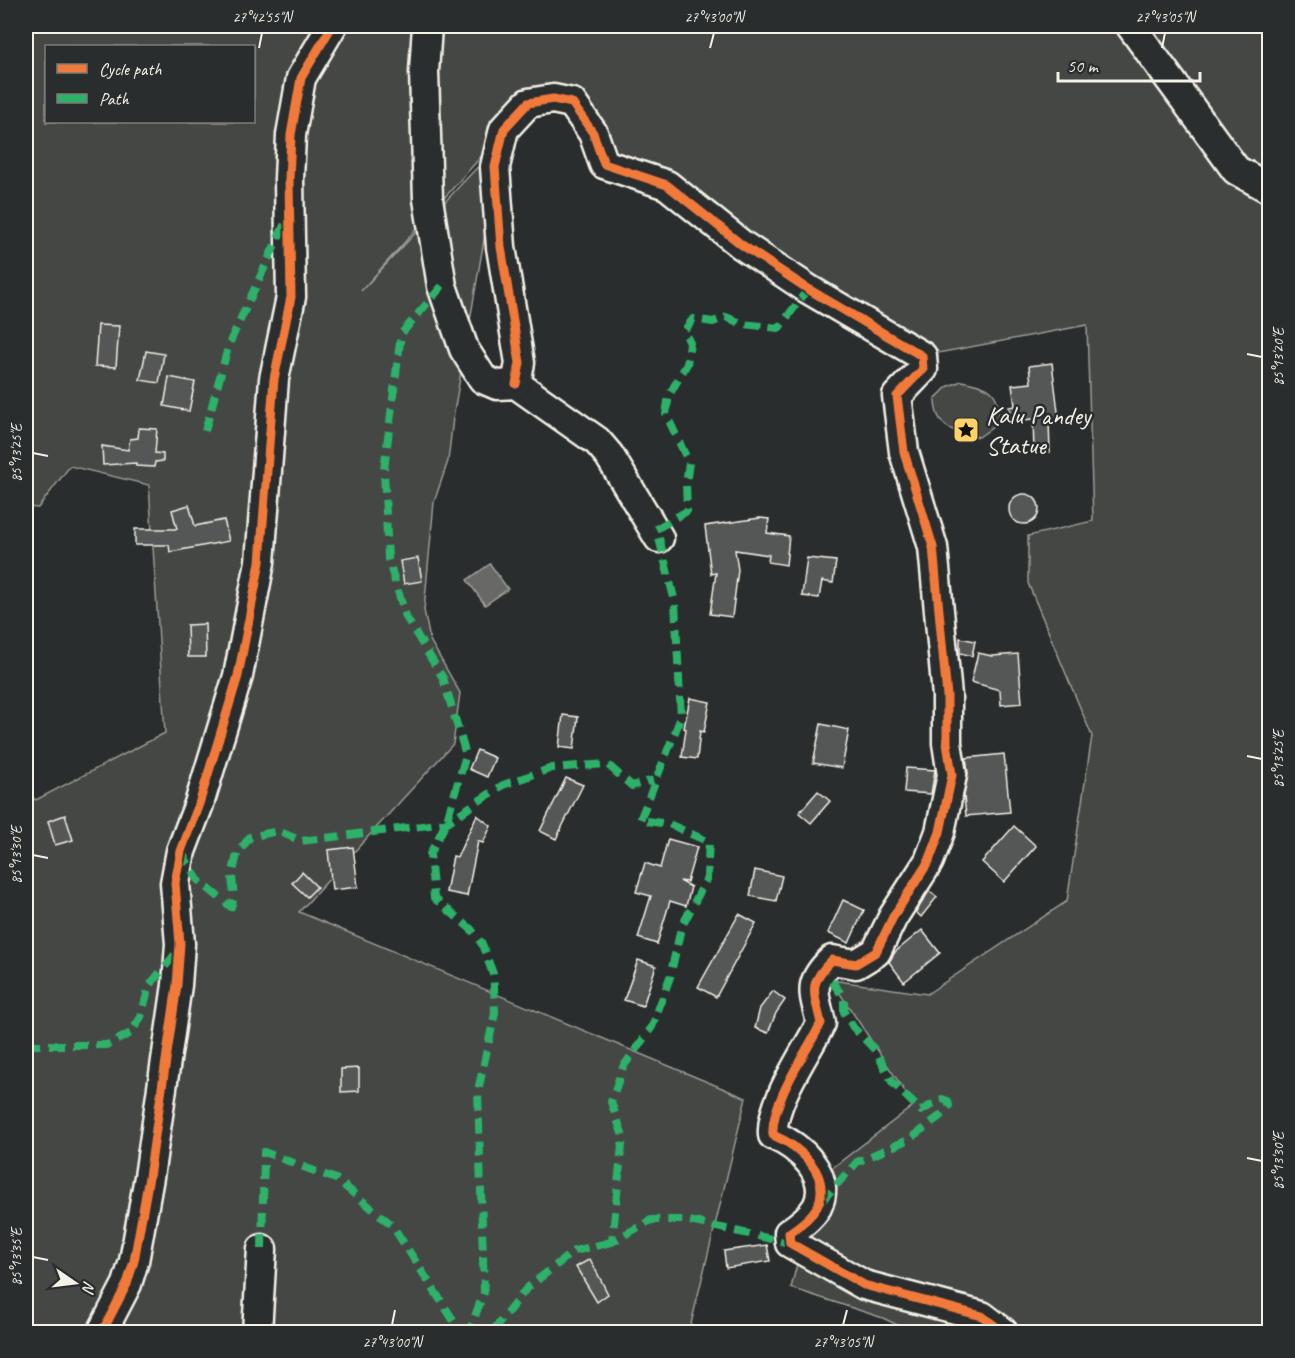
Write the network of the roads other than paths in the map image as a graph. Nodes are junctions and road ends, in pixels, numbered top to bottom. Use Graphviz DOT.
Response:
graph roads {
  1 [pos="332,26"];
  2 [pos="427,26"];
  3 [pos="1131,26"];
  4 [pos="1269,189"];
  5 [pos="516,384"];
  6 [pos="659,538"];
  7 [pos="262,1250"];
  8 [pos="102,1332"];
  9 [pos="256,1332"];
  10 [pos="1003,1332"];
  1 -- 8 [label="street"];
  2 -- 5 [label="street"];
  3 -- 4 [label="street"];
  5 -- 6 [label="street"];
  5 -- 10 [label="street"];
  7 -- 9 [label="street"];
}
